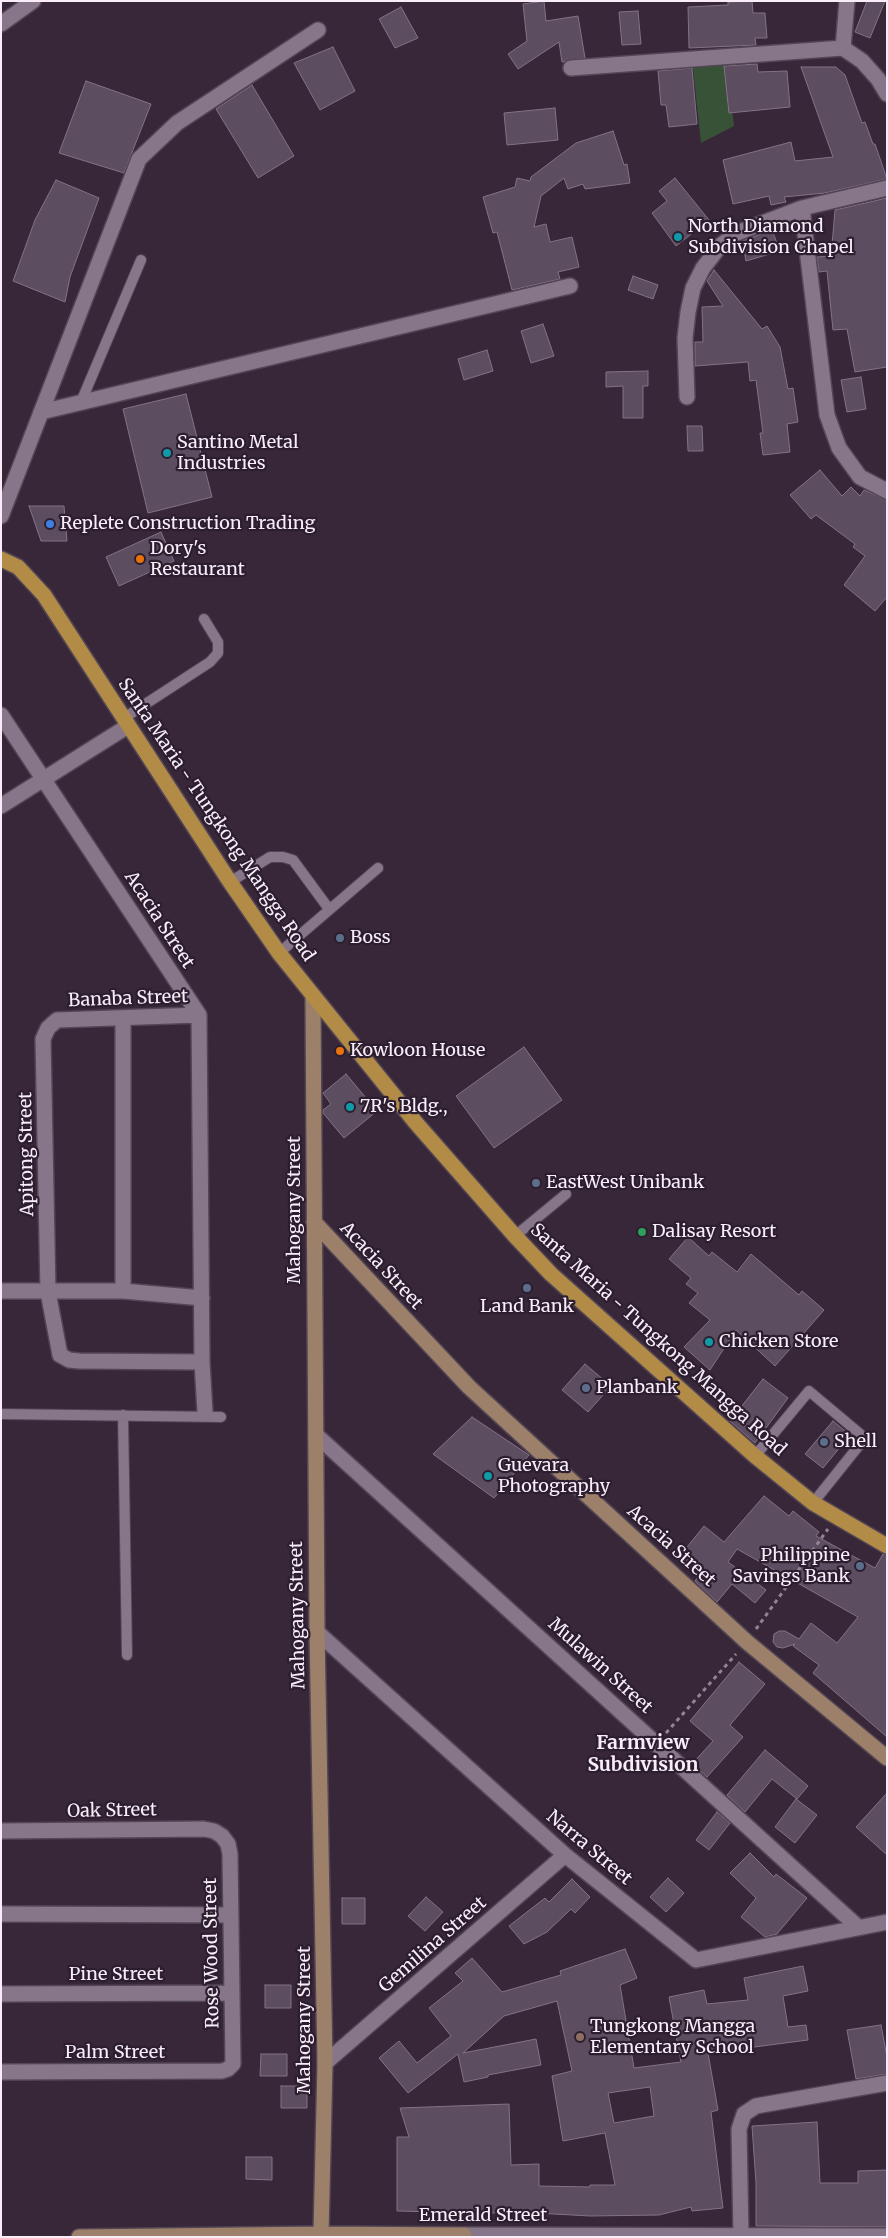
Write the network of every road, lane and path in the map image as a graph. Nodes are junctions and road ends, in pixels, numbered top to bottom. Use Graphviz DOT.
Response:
graph roads {
  1 [pos="33,1"];
  2 [pos="847,1"];
  3 [pos="1,24"];
  4 [pos="318,30"];
  5 [pos="843,48"];
  6 [pos="572,68"];
  7 [pos="887,94"];
  8 [pos="887,188"];
  9 [pos="802,208"];
  10 [pos="141,260"];
  11 [pos="570,286"];
  12 [pos="687,397"];
  13 [pos="81,402"];
  14 [pos="41,412"];
  15 [pos="887,491"];
  16 [pos="1,516"];
  17 [pos="1,559"];
  18 [pos="204,619"];
  19 [pos="1,715"];
  20 [pos="126,722"];
  21 [pos="44,779"];
  22 [pos="1,806"];
  23 [pos="378,868"];
  24 [pos="230,882"];
  25 [pos="329,909"];
  26 [pos="279,953"];
  27 [pos="312,996"];
  28 [pos="200,1015"];
  29 [pos="123,1018"];
  30 [pos="57,1020"];
  31 [pos="566,1194"];
  32 [pos="314,1222"];
  33 [pos="515,1236"];
  34 [pos="123,1291"];
  35 [pos="1,1292"];
  36 [pos="48,1292"];
  37 [pos="202,1298"];
  38 [pos="202,1362"];
  39 [pos="206,1412"];
  40 [pos="1,1414"];
  41 [pos="123,1415"];
  42 [pos="220,1417"];
  43 [pos="316,1435"];
  44 [pos="754,1456"];
  45 [pos="813,1503"];
  46 [pos="836,1518"];
  47 [pos="887,1546"];
  48 [pos="317,1632"];
  49 [pos="747,1642"];
  50 [pos="127,1655"];
  51 [pos="657,1743"];
  52 [pos="887,1758"];
  53 [pos="1,1831"];
  54 [pos="222,1836"];
  55 [pos="565,1855"];
  56 [pos="1,1914"];
  57 [pos="230,1914"];
  58 [pos="887,1922"];
  59 [pos="858,1927"];
  60 [pos="230,1993"];
  61 [pos="1,1994"];
  62 [pos="326,2063"];
  63 [pos="228,2069"];
  64 [pos="1,2072"];
  65 [pos="887,2083"];
  66 [pos="321,2234"];
  67 [pos="464,2236"];
  68 [pos="741,2236"];
  69 [pos="887,2236"];
  70 [pos="79,2237"];
  1 -- 3 [label="street"];
  2 -- 5 [label="street"];
  4 -- 14 [label="street"];
  5 -- 6 [label="street"];
  5 -- 7 [label="street"];
  8 -- 9 [label="street"];
  9 -- 12 [label="street"];
  9 -- 15 [label="street"];
  10 -- 13 [label="lane"];
  11 -- 13 [label="street"];
  13 -- 14 [label="street"];
  14 -- 16 [label="street"];
  17 -- 20 [label="main road, Santa Maria - Tungkong Mangga Road"];
  18 -- 20 [label="lane"];
  19 -- 21 [label="street, Acacia Street"];
  20 -- 21 [label="street"];
  20 -- 24 [label="main road, Santa Maria - Tungkong Mangga Road"];
  21 -- 22 [label="street"];
  21 -- 28 [label="street, Acacia Street"];
  23 -- 25 [label="lane"];
  24 -- 25 [label="lane"];
  24 -- 26 [label="main road, Santa Maria - Tungkong Mangga Road"];
  25 -- 26 [label="lane"];
  26 -- 27 [label="main road, Santa Maria - Tungkong Mangga Road"];
  27 -- 32 [label="street, Mahogany Street"];
  27 -- 33 [label="main road, Santa Maria - Tungkong Mangga Road"];
  28 -- 29 [label="street, Banaba Street"];
  28 -- 37 [label="street"];
  29 -- 30 [label="street, Banaba Street"];
  29 -- 34 [label="street"];
  30 -- 36 [label="street, Apitong Street"];
  31 -- 33 [label="lane"];
  32 -- 43 [label="street, Mahogany Street"];
  32 -- 49 [label="street, Acacia Street"];
  33 -- 44 [label="main road, Santa Maria - Tungkong Mangga Road"];
  34 -- 36 [label="street"];
  34 -- 37 [label="street"];
  35 -- 36 [label="street"];
  36 -- 38 [label="street, Apitong Street"];
  37 -- 38 [label="street"];
  38 -- 39 [label="street"];
  40 -- 41 [label="lane"];
  41 -- 42 [label="lane"];
  41 -- 50 [label="lane"];
  43 -- 48 [label="street, Mahogany Street"];
  43 -- 51 [label="street, Mulawin Street"];
  44 -- 45 [label="main road, Santa Maria - Tungkong Mangga Road"];
  44 -- 45 [label="lane"];
  45 -- 46 [label="main road, Santa Maria - Tungkong Mangga Road"];
  46 -- 47 [label="main road, Santa Maria - Tungkong Mangga Road"];
  46 -- 49 [label="path"];
  48 -- 55 [label="street, Narra Street"];
  48 -- 62 [label="street, Mahogany Street"];
  49 -- 51 [label="path"];
  49 -- 52 [label="street, Acacia Street"];
  51 -- 59 [label="street, Mulawin Street"];
  53 -- 54 [label="street, Oak Street"];
  54 -- 57 [label="street, Rose Wood Street"];
  55 -- 59 [label="street, Narra Street"];
  55 -- 62 [label="street, Gemilina Street"];
  56 -- 57 [label="street"];
  57 -- 60 [label="street, Rose Wood Street"];
  58 -- 59 [label="street, Narra Street"];
  60 -- 61 [label="street, Pine Street"];
  60 -- 63 [label="street, Rose Wood Street"];
  62 -- 66 [label="street, Mahogany Street"];
  63 -- 64 [label="street, Palm Street"];
  65 -- 68 [label="street"];
  66 -- 67 [label="street, Emerald Street"];
  66 -- 70 [label="street, Emerald Street"];
  67 -- 68 [label="street, Emerald Street"];
  68 -- 69 [label="street, Emerald Street"];
}
